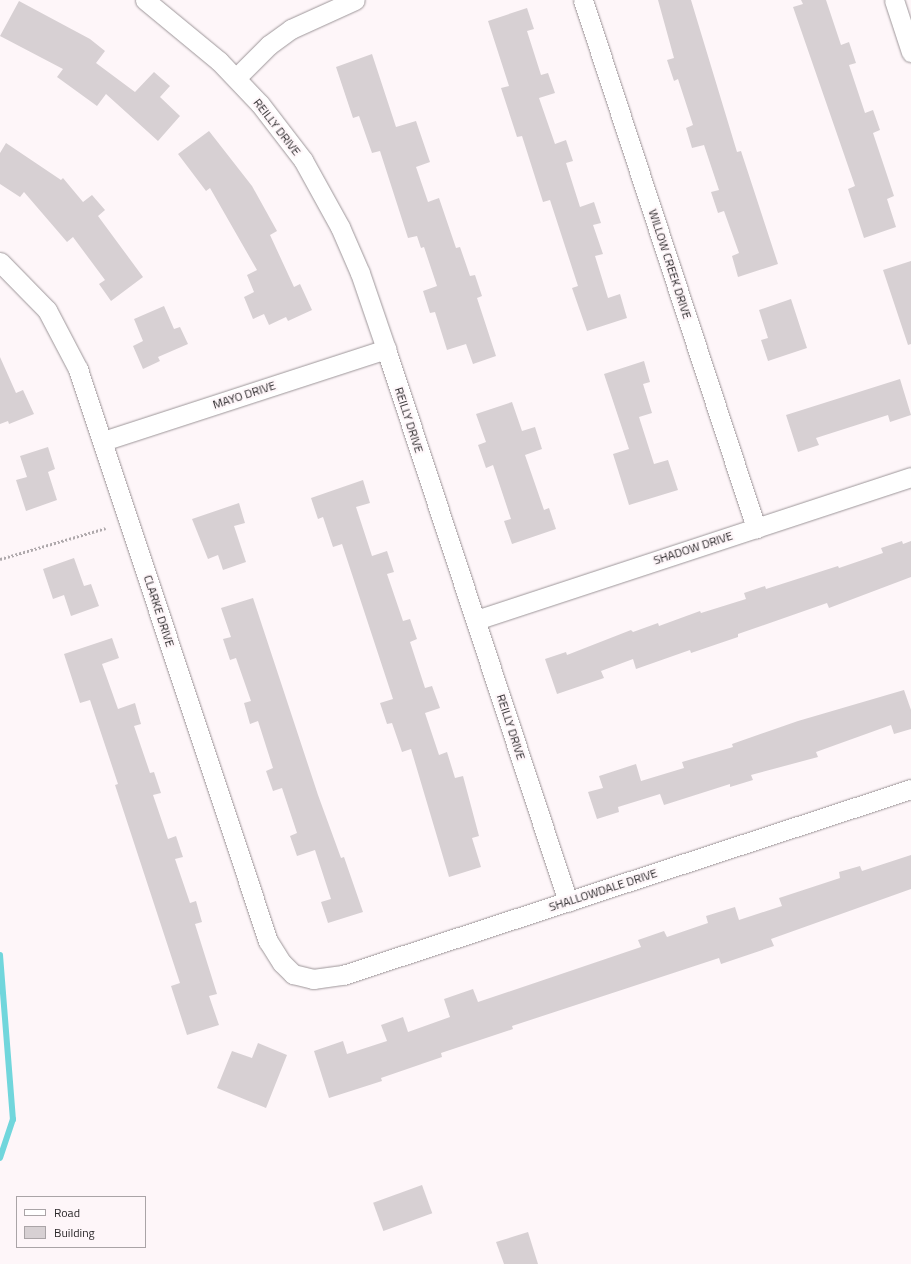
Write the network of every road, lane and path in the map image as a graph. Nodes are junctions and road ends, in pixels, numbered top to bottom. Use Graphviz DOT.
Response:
graph roads {
  1 [pos="145,0"];
  2 [pos="355,0"];
  3 [pos="583,0"];
  4 [pos="894,0"];
  5 [pos="911,52"];
  6 [pos="236,78"];
  7 [pos="0,262"];
  8 [pos="386,349"];
  9 [pos="103,441"];
  10 [pos="911,477"];
  11 [pos="106,528"];
  12 [pos="756,528"];
  13 [pos="0,559"];
  14 [pos="476,620"];
  15 [pos="911,789"];
  16 [pos="568,902"];
  17 [pos="293,974"];
  1 -- 6 [label="street, REILLY DRIVE"];
  2 -- 6 [label="street"];
  3 -- 12 [label="street, WILLOW CREEK DRIVE"];
  4 -- 5 [label="street"];
  6 -- 8 [label="street, REILLY DRIVE"];
  7 -- 9 [label="street, CLARKE DRIVE"];
  8 -- 9 [label="street, MAYO DRIVE"];
  8 -- 14 [label="street, REILLY DRIVE"];
  9 -- 17 [label="street, CLARKE DRIVE"];
  10 -- 12 [label="street, SHADOW DRIVE"];
  11 -- 13 [label="path"];
  12 -- 14 [label="street, SHADOW DRIVE"];
  14 -- 16 [label="street, REILLY DRIVE"];
  15 -- 16 [label="street, SHALLOWDALE DRIVE"];
  16 -- 17 [label="street, SHALLOWDALE DRIVE"];
}
